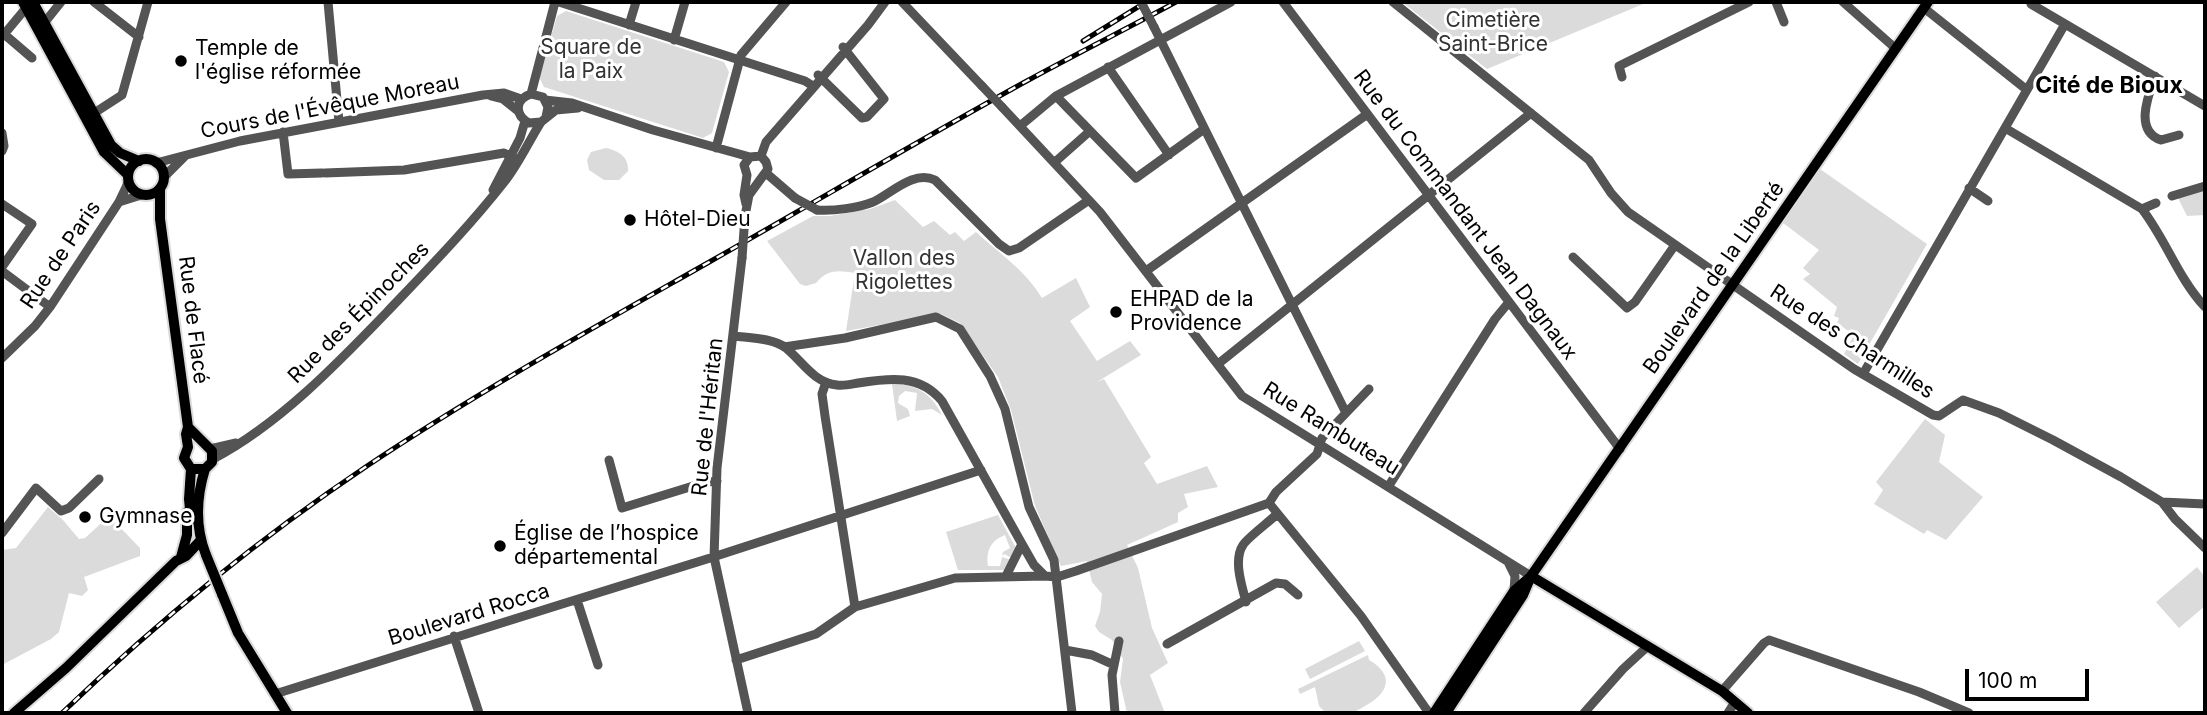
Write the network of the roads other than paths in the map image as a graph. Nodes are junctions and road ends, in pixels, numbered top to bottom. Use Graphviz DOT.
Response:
graph roads {
  1 [pos="61,2"];
  2 [pos="94,2"];
  3 [pos="148,2"];
  4 [pos="328,2"];
  5 [pos="557,2"];
  6 [pos="636,2"];
  7 [pos="685,2"];
  8 [pos="786,2"];
  9 [pos="885,2"];
  10 [pos="902,2"];
  11 [pos="1141,2"];
  12 [pos="1231,2"];
  13 [pos="1283,2"];
  14 [pos="1393,2"];
  15 [pos="1749,2"];
  16 [pos="1776,2"];
  17 [pos="1843,2"];
  18 [pos="27,4"];
  19 [pos="2031,4"];
  20 [pos="1926,5"];
  21 [pos="45,22"];
  22 [pos="1784,22"];
  23 [pos="2065,24"];
  24 [pos="629,25"];
  25 [pos="3,35"];
  26 [pos="139,37"];
  27 [pos="1160,39"];
  28 [pos="674,40"];
  29 [pos="1895,48"];
  30 [pos="844,49"];
  31 [pos="32,58"];
  32 [pos="740,59"];
  33 [pos="1108,67"];
  34 [pos="2155,76"];
  35 [pos="819,77"];
  36 [pos="1622,77"];
  37 [pos="813,86"];
  38 [pos="2027,90"];
  39 [pos="531,94"];
  40 [pos="483,95"];
  41 [pos="1056,96"];
  42 [pos="521,99"];
  43 [pos="545,100"];
  44 [pos="2205,106"];
  45 [pos="587,108"];
  46 [pos="518,111"];
  47 [pos="1531,113"];
  48 [pos="1366,115"];
  49 [pos="90,116"];
  50 [pos="543,119"];
  51 [pos="339,121"];
  52 [pos="526,121"];
  53 [pos="1020,127"];
  54 [pos="2005,128"];
  55 [pos="1204,129"];
  56 [pos="1090,131"];
  57 [pos="283,132"];
  58 [pos="2,133"];
  59 [pos="2179,135"];
  60 [pos="717,149"];
  61 [pos="2,151"];
  62 [pos="185,155"];
  63 [pos="1169,155"];
  64 [pos="761,156"];
  65 [pos="515,157"];
  66 [pos="139,161"];
  67 [pos="1055,162"];
  68 [pos="156,163"];
  69 [pos="747,166"];
  70 [pos="763,176"];
  71 [pos="164,177"];
  72 [pos="128,178"];
  73 [pos="2205,186"];
  74 [pos="1969,188"];
  75 [pos="160,189"];
  76 [pos="143,195"];
  77 [pos="1428,196"];
  78 [pos="2172,196"];
  79 [pos="1089,200"];
  80 [pos="1988,201"];
  81 [pos="119,202"];
  82 [pos="1243,203"];
  83 [pos="2156,203"];
  84 [pos="2,204"];
  85 [pos="746,204"];
  86 [pos="2142,209"];
  87 [pos="160,219"];
  88 [pos="1675,245"];
  89 [pos="1573,257"];
  90 [pos="2,269"];
  91 [pos="1146,271"];
  92 [pos="1733,285"];
  93 [pos="1509,302"];
  94 [pos="1293,304"];
  95 [pos="50,307"];
  96 [pos="2205,307"];
  97 [pos="734,336"];
  98 [pos="784,347"];
  99 [pos="2,358"];
  100 [pos="1218,364"];
  101 [pos="1863,374"];
  102 [pos="826,382"];
  103 [pos="1369,389"];
  104 [pos="1346,413"];
  105 [pos="188,427"];
  106 [pos="1320,446"];
  107 [pos="188,447"];
  108 [pos="1620,449"];
  109 [pos="208,450"];
  110 [pos="609,460"];
  111 [pos="191,469"];
  112 [pos="205,469"];
  113 [pos="981,470"];
  114 [pos="99,479"];
  115 [pos="717,481"];
  116 [pos="1388,487"];
  117 [pos="190,499"];
  118 [pos="2162,502"];
  119 [pos="1269,503"];
  120 [pos="2205,504"];
  121 [pos="1277,514"];
  122 [pos="841,516"];
  123 [pos="2,533"];
  124 [pos="199,542"];
  125 [pos="1022,544"];
  126 [pos="2205,548"];
  127 [pos="180,557"];
  128 [pos="714,557"];
  129 [pos="1509,562"];
  130 [pos="1006,576"];
  131 [pos="1045,576"];
  132 [pos="1531,576"];
  133 [pos="1057,577"];
  134 [pos="1552,589"];
  135 [pos="1519,593"];
  136 [pos="1298,595"];
  137 [pos="577,600"];
  138 [pos="1246,602"];
  139 [pos="855,607"];
  140 [pos="454,636"];
  141 [pos="1119,641"];
  142 [pos="1167,644"];
  143 [pos="1648,646"];
  144 [pos="1065,650"];
  145 [pos="736,660"];
  146 [pos="598,665"];
  147 [pos="1114,665"];
  148 [pos="1722,691"];
  149 [pos="275,694"];
  150 [pos="1735,702"];
  151 [pos="1422,708"];
  152 [pos="1444,708"];
  153 [pos="14,713"];
  154 [pos="287,713"];
  155 [pos="479,713"];
  156 [pos="748,713"];
  157 [pos="1072,713"];
  158 [pos="1115,713"];
  159 [pos="1434,713"];
  160 [pos="1584,713"];
  161 [pos="1728,713"];
  162 [pos="1748,713"];
  163 [pos="1969,713"];
  1 -- 21 [label="street"];
  2 -- 26 [label="street"];
  3 -- 26 [label="street"];
  4 -- 51 [label="street"];
  5 -- 24 [label="street"];
  5 -- 39 [label="street"];
  6 -- 24 [label="street"];
  7 -- 28 [label="street"];
  8 -- 32 [label="street"];
  9 -- 30 [label="street"];
  10 -- 53 [label="street, Rue Rambuteau, bridge"];
  11 -- 27 [label="street, bridge"];
  12 -- 27 [label="street"];
  13 -- 48 [label="street, Rue du Commandant Jean Dagnaux"];
  14 -- 47 [label="street, Rue des Charmilles"];
  15 -- 36 [label="street"];
  16 -- 22 [label="street"];
  17 -- 29 [label="street"];
  18 -- 21 [label="main road"];
  18 -- 25 [label="street"];
  18 -- 49 [label="main road"];
  19 -- 23 [label="street"];
  20 -- 29 [label="main road, Boulevard de la Liberté"];
  20 -- 38 [label="street"];
  21 -- 49 [label="main road"];
  23 -- 34 [label="street"];
  23 -- 38 [label="street"];
  24 -- 28 [label="street"];
  25 -- 31 [label="street"];
  26 -- 49 [label="street"];
  27 -- 33 [label="street"];
  27 -- 55 [label="street"];
  28 -- 32 [label="street"];
  29 -- 92 [label="main road, Boulevard de la Liberté"];
  30 -- 35 [label="street"];
  30 -- 35 [label="street"];
  32 -- 37 [label="street"];
  32 -- 60 [label="street"];
  33 -- 41 [label="street"];
  33 -- 63 [label="street"];
  34 -- 44 [label="street"];
  34 -- 59 [label="street"];
  35 -- 37 [label="street"];
  37 -- 64 [label="street"];
  38 -- 54 [label="street"];
  39 -- 42 [label="street"];
  39 -- 43 [label="street"];
  40 -- 42 [label="street, Cours de l'Évêque Moreau"];
  40 -- 46 [label="street, Cours de l'Évêque Moreau"];
  40 -- 51 [label="street, Cours de l'Évêque Moreau"];
  41 -- 53 [label="street"];
  41 -- 56 [label="street"];
  42 -- 46 [label="street"];
  43 -- 45 [label="street"];
  43 -- 50 [label="street"];
  45 -- 50 [label="street"];
  45 -- 60 [label="street"];
  46 -- 52 [label="street"];
  47 -- 77 [label="street"];
  47 -- 88 [label="street, Rue des Charmilles"];
  48 -- 77 [label="street, Rue du Commandant Jean Dagnaux"];
  48 -- 82 [label="street"];
  49 -- 66 [label="main road"];
  49 -- 72 [label="main road"];
  50 -- 52 [label="street"];
  50 -- 65 [label="street, Rue des Épinoches"];
  51 -- 57 [label="street, Cours de l'Évêque Moreau"];
  52 -- 65 [label="street, Rue des Épinoches"];
  53 -- 67 [label="street, Rue Rambuteau"];
  54 -- 74 [label="street"];
  54 -- 86 [label="street"];
  55 -- 63 [label="street"];
  55 -- 82 [label="street"];
  56 -- 63 [label="street"];
  56 -- 67 [label="street"];
  57 -- 62 [label="street, Cours de l'Évêque Moreau"];
  57 -- 65 [label="street"];
  58 -- 61 [label="street"];
  60 -- 69 [label="street"];
  62 -- 68 [label="street, Cours de l'Évêque Moreau"];
  62 -- 71 [label="street, Cours de l'Évêque Moreau"];
  64 -- 69 [label="street"];
  64 -- 70 [label="street"];
  65 -- 109 [label="street, Rue des Épinoches"];
  66 -- 68 [label="main road"];
  66 -- 72 [label="main road"];
  67 -- 79 [label="street, Rue Rambuteau"];
  68 -- 71 [label="main road"];
  69 -- 70 [label="street"];
  69 -- 85 [label="street, Rue de l'Héritan"];
  70 -- 79 [label="street, bridge"];
  70 -- 85 [label="street, Rue de l'Héritan"];
  71 -- 75 [label="main road"];
  72 -- 76 [label="main road"];
  72 -- 81 [label="street, Rue de Paris"];
  73 -- 78 [label="street"];
  74 -- 80 [label="street"];
  74 -- 101 [label="street"];
  75 -- 76 [label="main road"];
  75 -- 87 [label="main road, Rue de Flacé"];
  76 -- 81 [label="street, Rue de Paris"];
  76 -- 87 [label="main road, Rue de Flacé"];
  77 -- 93 [label="street, Rue du Commandant Jean Dagnaux"];
  77 -- 94 [label="street"];
  79 -- 91 [label="street, Rue Rambuteau"];
  81 -- 95 [label="street, Rue de Paris"];
  82 -- 91 [label="street"];
  82 -- 94 [label="street"];
  83 -- 86 [label="street"];
  84 -- 90 [label="street"];
  85 -- 97 [label="street, Rue de l'Héritan, bridge"];
  86 -- 96 [label="street"];
  87 -- 105 [label="main road, Rue de Flacé"];
  88 -- 89 [label="street"];
  88 -- 92 [label="street, Rue des Charmilles"];
  90 -- 95 [label="street"];
  91 -- 100 [label="street, Rue Rambuteau"];
  92 -- 101 [label="street, Rue des Charmilles"];
  92 -- 108 [label="main road, Boulevard de la Liberté"];
  93 -- 108 [label="street, Rue du Commandant Jean Dagnaux"];
  93 -- 116 [label="street"];
  94 -- 100 [label="street"];
  94 -- 104 [label="street"];
  95 -- 99 [label="street, Rue de Paris"];
  97 -- 98 [label="street"];
  97 -- 115 [label="street, Rue de l'Héritan"];
  98 -- 102 [label="street"];
  98 -- 133 [label="street"];
  100 -- 106 [label="street, Rue Rambuteau"];
  101 -- 118 [label="street, Rue des Charmilles"];
  102 -- 113 [label="street"];
  102 -- 122 [label="street"];
  103 -- 104 [label="street"];
  104 -- 106 [label="street"];
  105 -- 107 [label="main road, Rue de Flacé"];
  105 -- 109 [label="main road"];
  106 -- 116 [label="street, Rue Rambuteau"];
  106 -- 119 [label="street"];
  107 -- 109 [label="main road"];
  107 -- 111 [label="main road, Rue de Flacé"];
  108 -- 132 [label="main road, Boulevard de la Liberté"];
  109 -- 112 [label="main road, Rue de Flacé"];
  110 -- 115 [label="street"];
  111 -- 112 [label="main road"];
  111 -- 117 [label="main road, Rue de Flacé"];
  112 -- 124 [label="main road, Rue de Flacé"];
  113 -- 122 [label="street, Boulevard Rocca"];
  113 -- 125 [label="street"];
  114 -- 123 [label="street"];
  115 -- 128 [label="street, Rue de l'Héritan"];
  116 -- 129 [label="street, Rue Rambuteau"];
  117 -- 124 [label="main road, Rue de Flacé"];
  117 -- 127 [label="main road, Rue de Flacé"];
  118 -- 120 [label="street, Rue des Charmilles"];
  118 -- 126 [label="street"];
  119 -- 121 [label="street"];
  119 -- 133 [label="street"];
  121 -- 138 [label="street"];
  121 -- 151 [label="street"];
  122 -- 128 [label="street, Boulevard Rocca"];
  122 -- 139 [label="street"];
  124 -- 127 [label="main road"];
  124 -- 149 [label="main road, Rue de Flacé, bridge"];
  125 -- 130 [label="street"];
  125 -- 131 [label="street"];
  127 -- 153 [label="main road"];
  128 -- 137 [label="street, Boulevard Rocca"];
  128 -- 145 [label="street, Rue de l'Héritan"];
  129 -- 132 [label="street, Rue Rambuteau"];
  129 -- 135 [label="street"];
  130 -- 131 [label="street"];
  130 -- 139 [label="street"];
  131 -- 133 [label="street"];
  132 -- 134 [label="main road, Rue Rambuteau"];
  132 -- 135 [label="main road, Boulevard de la Liberté"];
  133 -- 144 [label="street"];
  134 -- 135 [label="main road"];
  134 -- 143 [label="main road, Rue Rambuteau"];
  135 -- 152 [label="main road, Boulevard de la Liberté"];
  136 -- 138 [label="street"];
  137 -- 140 [label="street, Boulevard Rocca"];
  137 -- 146 [label="street"];
  138 -- 142 [label="street"];
  139 -- 145 [label="street"];
  140 -- 149 [label="street, Boulevard Rocca"];
  140 -- 155 [label="street"];
  141 -- 147 [label="street"];
  143 -- 148 [label="main road, Rue Rambuteau"];
  143 -- 160 [label="street"];
  144 -- 147 [label="street"];
  144 -- 157 [label="street"];
  145 -- 156 [label="street, Rue de l'Héritan"];
  147 -- 158 [label="street"];
  148 -- 150 [label="main road, Rue Rambuteau"];
  148 -- 163 [label="street"];
  149 -- 154 [label="main road, Rue de Flacé"];
  150 -- 161 [label="street"];
  150 -- 162 [label="main road, Rue Rambuteau"];
  151 -- 152 [label="street"];
  152 -- 159 [label="main road, Boulevard de la Liberté"];
}
